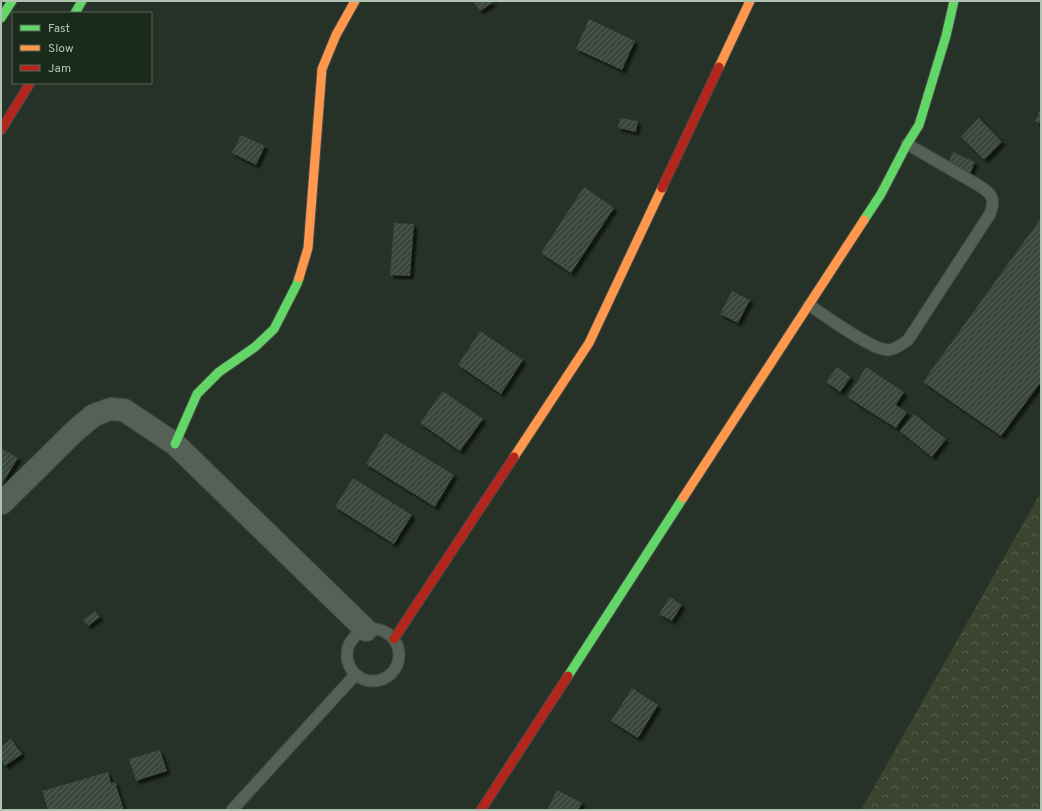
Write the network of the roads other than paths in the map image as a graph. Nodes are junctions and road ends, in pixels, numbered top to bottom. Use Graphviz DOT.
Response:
graph roads {
  1 [pos="12,1"];
  2 [pos="82,1"];
  3 [pos="356,1"];
  4 [pos="750,1"];
  5 [pos="954,1"];
  6 [pos="76,12"];
  7 [pos="1,18"];
  8 [pos="29,84"];
  9 [pos="1,130"];
  10 [pos="907,144"];
  11 [pos="809,305"];
  12 [pos="175,444"];
  13 [pos="2,503"];
  14 [pos="366,630"];
  15 [pos="394,639"];
  16 [pos="356,674"];
  17 [pos="232,810"];
  18 [pos="481,810"];
  1 -- 7 [label="street"];
  2 -- 6 [label="street"];
  3 -- 12 [label="street"];
  4 -- 15 [label="street"];
  5 -- 10 [label="street"];
  8 -- 9 [label="street"];
  10 -- 11 [label="street"];
  10 -- 11 [label="lane"];
  11 -- 18 [label="street"];
  12 -- 13 [label="street"];
  12 -- 14 [label="street"];
  14 -- 15 [label="lane"];
  14 -- 16 [label="lane"];
  15 -- 16 [label="lane"];
  16 -- 17 [label="lane"];
}
